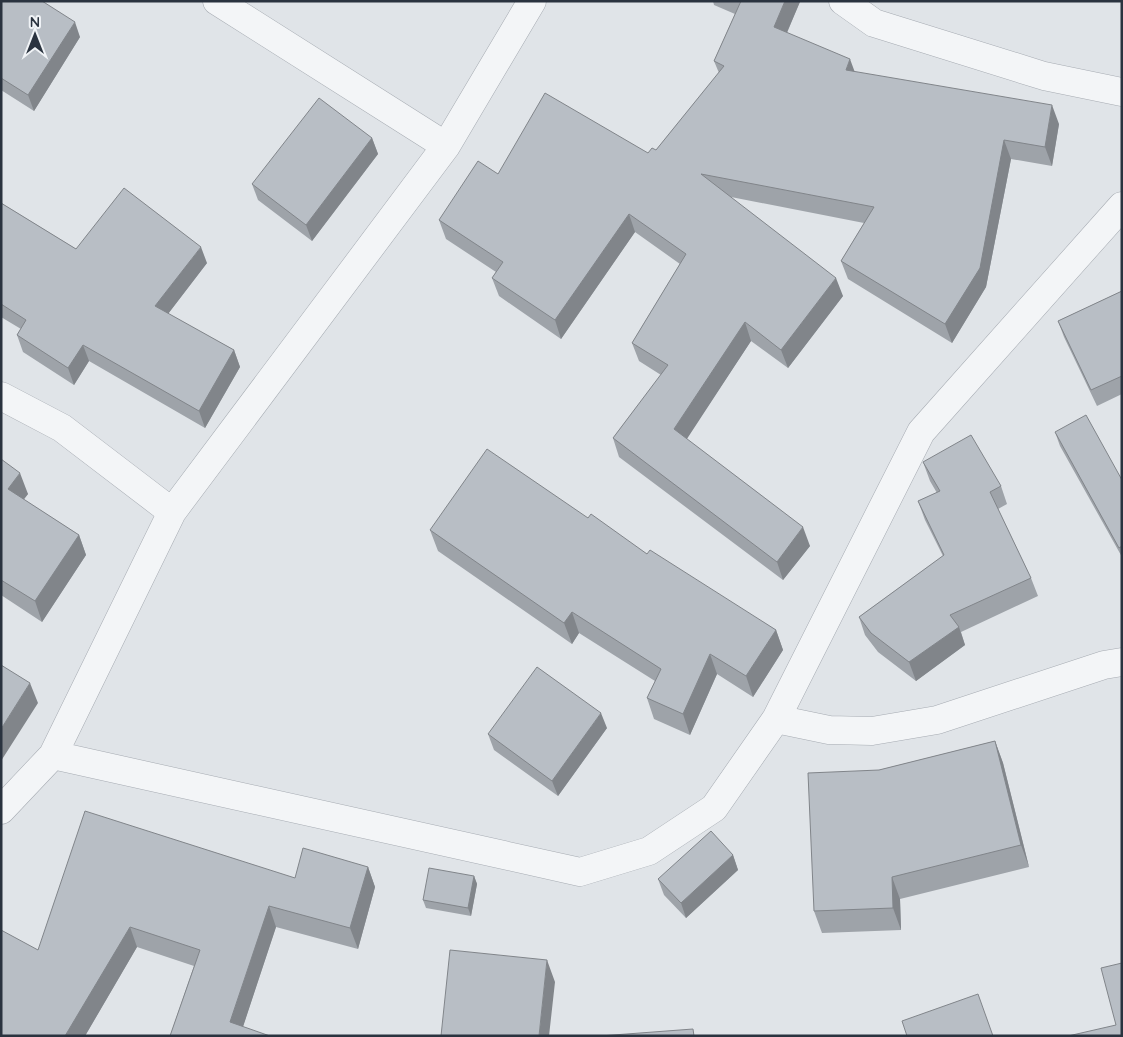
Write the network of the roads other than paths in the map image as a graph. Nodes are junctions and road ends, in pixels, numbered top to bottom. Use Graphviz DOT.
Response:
graph roads {
  1 [pos="216,1"];
  2 [pos="532,1"];
  3 [pos="843,1"];
  4 [pos="1122,92"];
  5 [pos="446,146"];
  6 [pos="1122,206"];
  7 [pos="1,396"];
  8 [pos="172,512"];
  9 [pos="1122,662"];
  10 [pos="776,719"];
  11 [pos="53,755"];
  12 [pos="1,810"];
  1 -- 5 [label="street"];
  2 -- 5 [label="street"];
  3 -- 4 [label="street"];
  5 -- 8 [label="street"];
  6 -- 10 [label="street"];
  7 -- 8 [label="street"];
  8 -- 11 [label="street"];
  9 -- 10 [label="street"];
  10 -- 11 [label="street"];
  11 -- 12 [label="street"];
}
